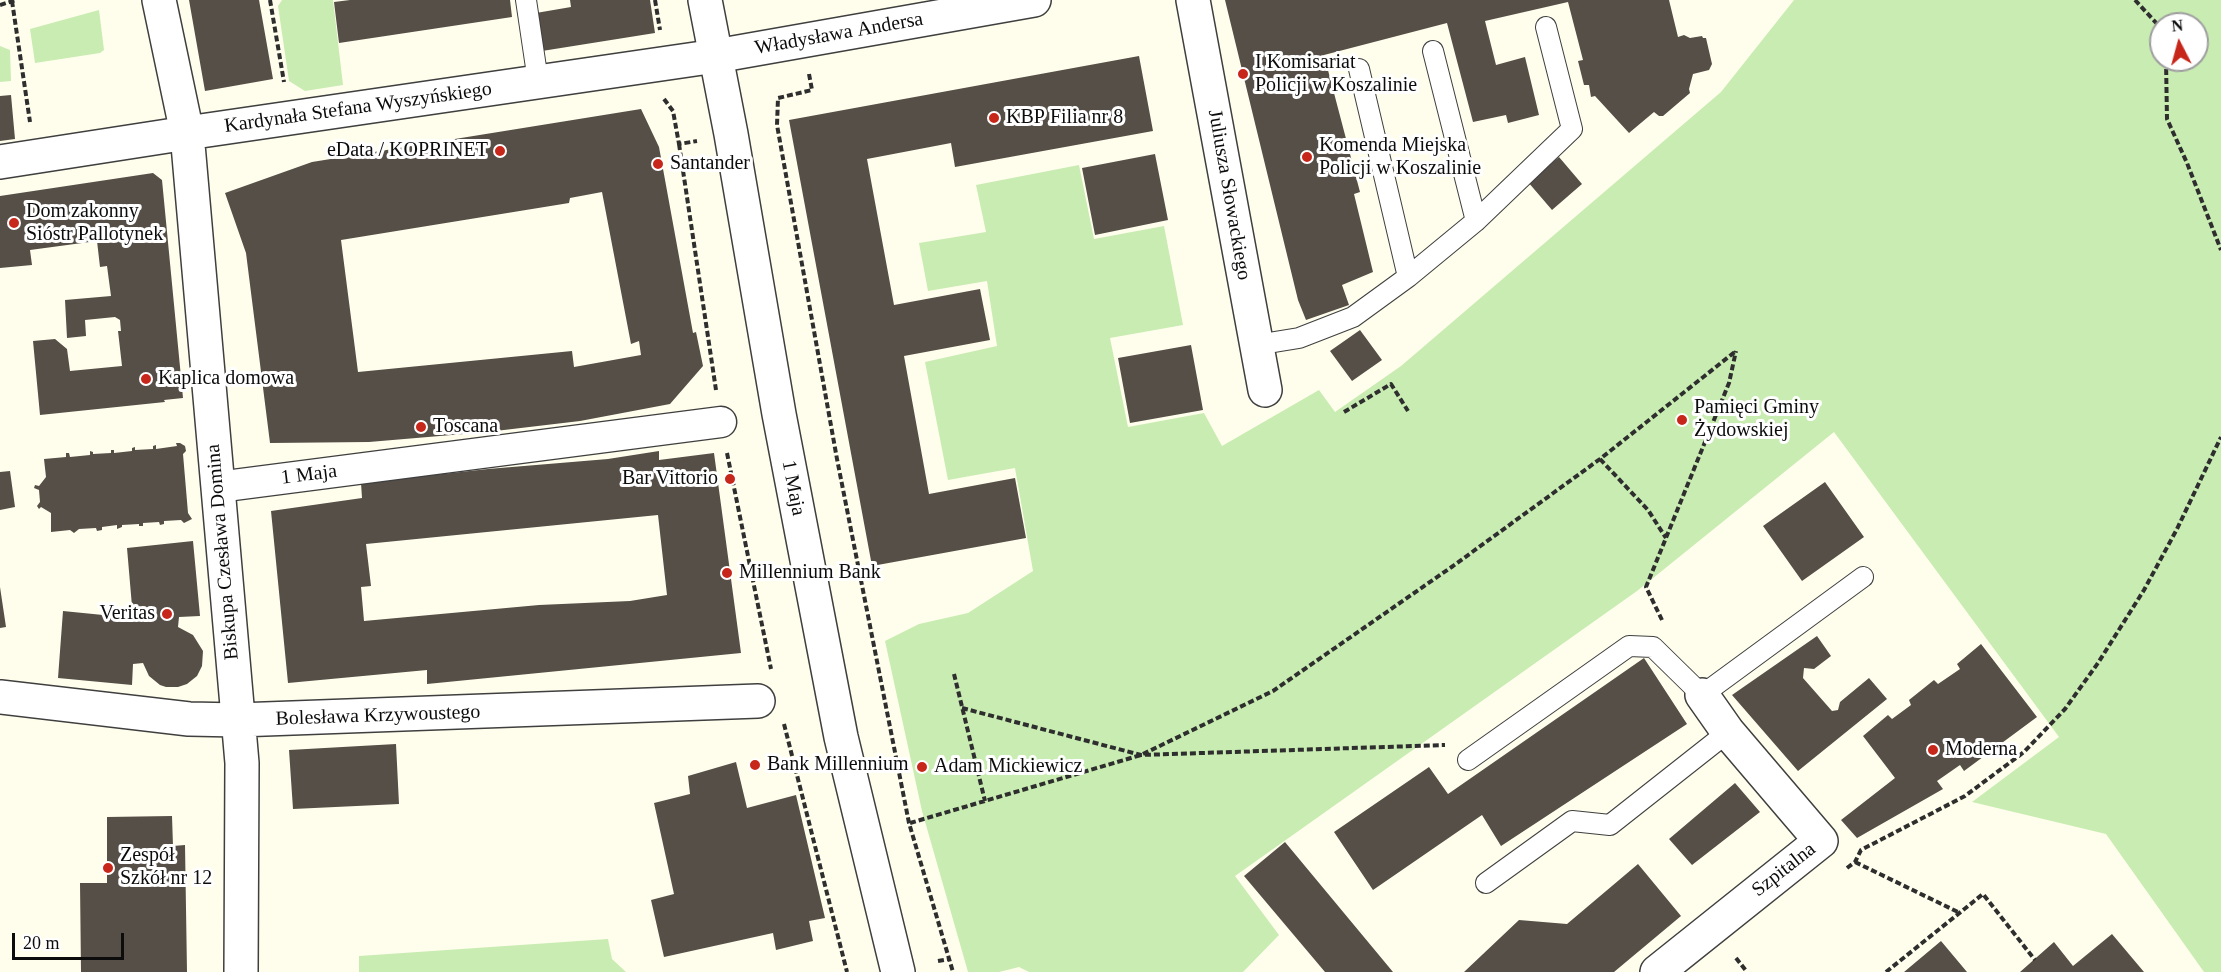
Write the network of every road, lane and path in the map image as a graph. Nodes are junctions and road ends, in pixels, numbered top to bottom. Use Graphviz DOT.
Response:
graph roads {
  1 [pos="14,0"];
  2 [pos="159,0"];
  3 [pos="526,0"];
  4 [pos="655,0"];
  5 [pos="705,0"];
  6 [pos="1034,0"];
  7 [pos="1193,0"];
  8 [pos="2135,0"];
  9 [pos="0,4"];
  10 [pos="2149,15"];
  11 [pos="1546,27"];
  12 [pos="660,34"];
  13 [pos="803,39"];
  14 [pos="1433,51"];
  15 [pos="716,56"];
  16 [pos="1359,69"];
  17 [pos="2166,72"];
  18 [pos="538,81"];
  19 [pos="31,128"];
  20 [pos="186,133"];
  21 [pos="679,144"];
  22 [pos="0,162"];
  23 [pos="1476,221"];
  24 [pos="2221,248"];
  25 [pos="1408,277"];
  26 [pos="1256,345"];
  27 [pos="1265,390"];
  28 [pos="1408,411"];
  29 [pos="1344,412"];
  30 [pos="721,422"];
  31 [pos="2221,437"];
  32 [pos="1600,459"];
  33 [pos="218,487"];
  34 [pos="1666,538"];
  35 [pos="1863,577"];
  36 [pos="1666,625"];
  37 [pos="954,674"];
  38 [pos="765,688"];
  39 [pos="1702,695"];
  40 [pos="0,697"];
  41 [pos="962,708"];
  42 [pos="238,720"];
  43 [pos="783,721"];
  44 [pos="1728,732"];
  45 [pos="1141,755"];
  46 [pos="1468,760"];
  47 [pos="985,801"];
  48 [pos="909,823"];
  49 [pos="1486,883"];
  50 [pos="1960,913"];
  51 [pos="1736,958"];
  52 [pos="949,959"];
  53 [pos="2036,960"];
  54 [pos="938,961"];
  55 [pos="241,972"];
  56 [pos="847,972"];
  57 [pos="898,972"];
  58 [pos="953,972"];
  59 [pos="1657,972"];
  60 [pos="1747,972"];
  61 [pos="1886,972"];
  1 -- 9 [label="path"];
  1 -- 19 [label="path"];
  2 -- 20 [label="street, Biskupa Czesława Domina"];
  3 -- 18 [label="lane"];
  4 -- 12 [label="path"];
  5 -- 15 [label="street, 1 Maja"];
  6 -- 13 [label="street, Władysława Andersa"];
  7 -- 26 [label="street, Juliusza Słowackiego"];
  8 -- 10 [label="path"];
  11 -- 23 [label="lane"];
  13 -- 15 [label="street, Władysława Andersa"];
  13 -- 48 [label="path"];
  14 -- 23 [label="lane"];
  15 -- 18 [label="street, Kardynała Stefana Wyszyńskiego"];
  15 -- 57 [label="street, 1 Maja"];
  16 -- 25 [label="lane"];
  17 -- 24 [label="path"];
  18 -- 20 [label="street, Kardynała Stefana Wyszyńskiego"];
  20 -- 22 [label="street, Kardynała Stefana Wyszyńskiego"];
  20 -- 33 [label="street, Biskupa Czesława Domina"];
  21 -- 30 [label="path"];
  23 -- 25 [label="lane"];
  25 -- 26 [label="lane"];
  26 -- 27 [label="street, Juliusza Słowackiego"];
  28 -- 29 [label="path"];
  30 -- 33 [label="street, 1 Maja"];
  30 -- 38 [label="path"];
  31 -- 50 [label="path"];
  32 -- 34 [label="path"];
  32 -- 34 [label="path"];
  32 -- 45 [label="path"];
  33 -- 42 [label="street, Biskupa Czesława Domina"];
  34 -- 36 [label="path"];
  35 -- 39 [label="lane"];
  37 -- 41 [label="path"];
  38 -- 42 [label="street, Bolesława Krzywoustego"];
  39 -- 44 [label="street, Szpitalna"];
  39 -- 46 [label="lane"];
  40 -- 42 [label="street, Bolesława Krzywoustego"];
  41 -- 45 [label="path"];
  41 -- 47 [label="path"];
  42 -- 55 [label="street, Biskupa Czesława Domina"];
  43 -- 56 [label="path"];
  44 -- 49 [label="lane"];
  44 -- 59 [label="street, Szpitalna"];
  45 -- 46 [label="path"];
  45 -- 47 [label="path"];
  47 -- 48 [label="path"];
  48 -- 52 [label="path"];
  50 -- 53 [label="path"];
  50 -- 61 [label="path"];
  51 -- 60 [label="path"];
  52 -- 54 [label="path"];
  52 -- 58 [label="path"];
}
